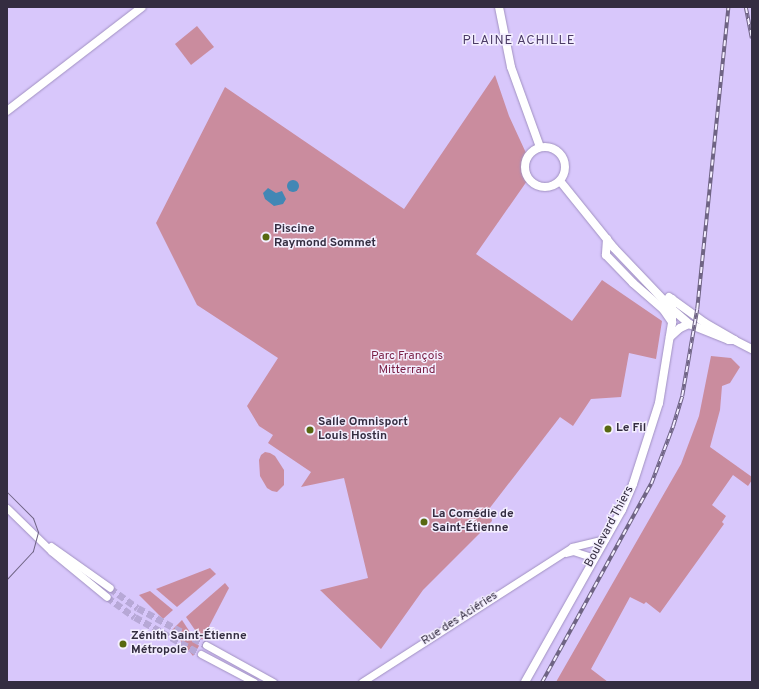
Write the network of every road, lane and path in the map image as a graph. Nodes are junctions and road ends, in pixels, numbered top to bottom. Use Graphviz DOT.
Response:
graph roads {
  1 [pos="142,7"];
  2 [pos="500,7"];
  3 [pos="7,111"];
  4 [pos="540,147"];
  5 [pos="560,181"];
  6 [pos="607,239"];
  7 [pos="655,290"];
  8 [pos="672,298"];
  9 [pos="672,309"];
  10 [pos="680,316"];
  11 [pos="672,323"];
  12 [pos="705,323"];
  13 [pos="689,324"];
  14 [pos="670,337"];
  15 [pos="734,340"];
  16 [pos="752,349"];
  17 [pos="7,508"];
  18 [pos="605,539"];
  19 [pos="42,541"];
  20 [pos="559,555"];
  21 [pos="594,558"];
  22 [pos="110,588"];
  23 [pos="107,597"];
  24 [pos="206,646"];
  25 [pos="202,654"];
  26 [pos="254,682"];
  27 [pos="273,682"];
  28 [pos="362,682"];
  29 [pos="525,682"];
  1 -- 3 [label="main road"];
  2 -- 4 [label="main road"];
  4 -- 5 [label="main road"];
  4 -- 5 [label="main road"];
  5 -- 6 [label="main road"];
  6 -- 7 [label="main road"];
  6 -- 11 [label="main road"];
  7 -- 8 [label="main road"];
  7 -- 9 [label="main road"];
  8 -- 9 [label="main road, Boulevard Thiers"];
  8 -- 12 [label="main road"];
  9 -- 10 [label="main road"];
  9 -- 11 [label="main road, Boulevard Thiers"];
  10 -- 11 [label="main road"];
  10 -- 12 [label="main road"];
  10 -- 13 [label="main road"];
  11 -- 14 [label="main road, Boulevard Thiers"];
  12 -- 15 [label="main road"];
  13 -- 14 [label="main road"];
  13 -- 15 [label="main road"];
  14 -- 18 [label="main road, Boulevard Thiers"];
  15 -- 16 [label="main road"];
  17 -- 19 [label="street"];
  18 -- 20 [label="street, Rue des Aciéries"];
  18 -- 21 [label="main road, Boulevard Thiers"];
  19 -- 22 [label="street"];
  19 -- 23 [label="street"];
  20 -- 21 [label="street, Rue des Aciéries"];
  20 -- 28 [label="street, Rue des Aciéries"];
  21 -- 29 [label="main road, Boulevard Thiers"];
  24 -- 27 [label="street"];
  25 -- 26 [label="street"];
}
